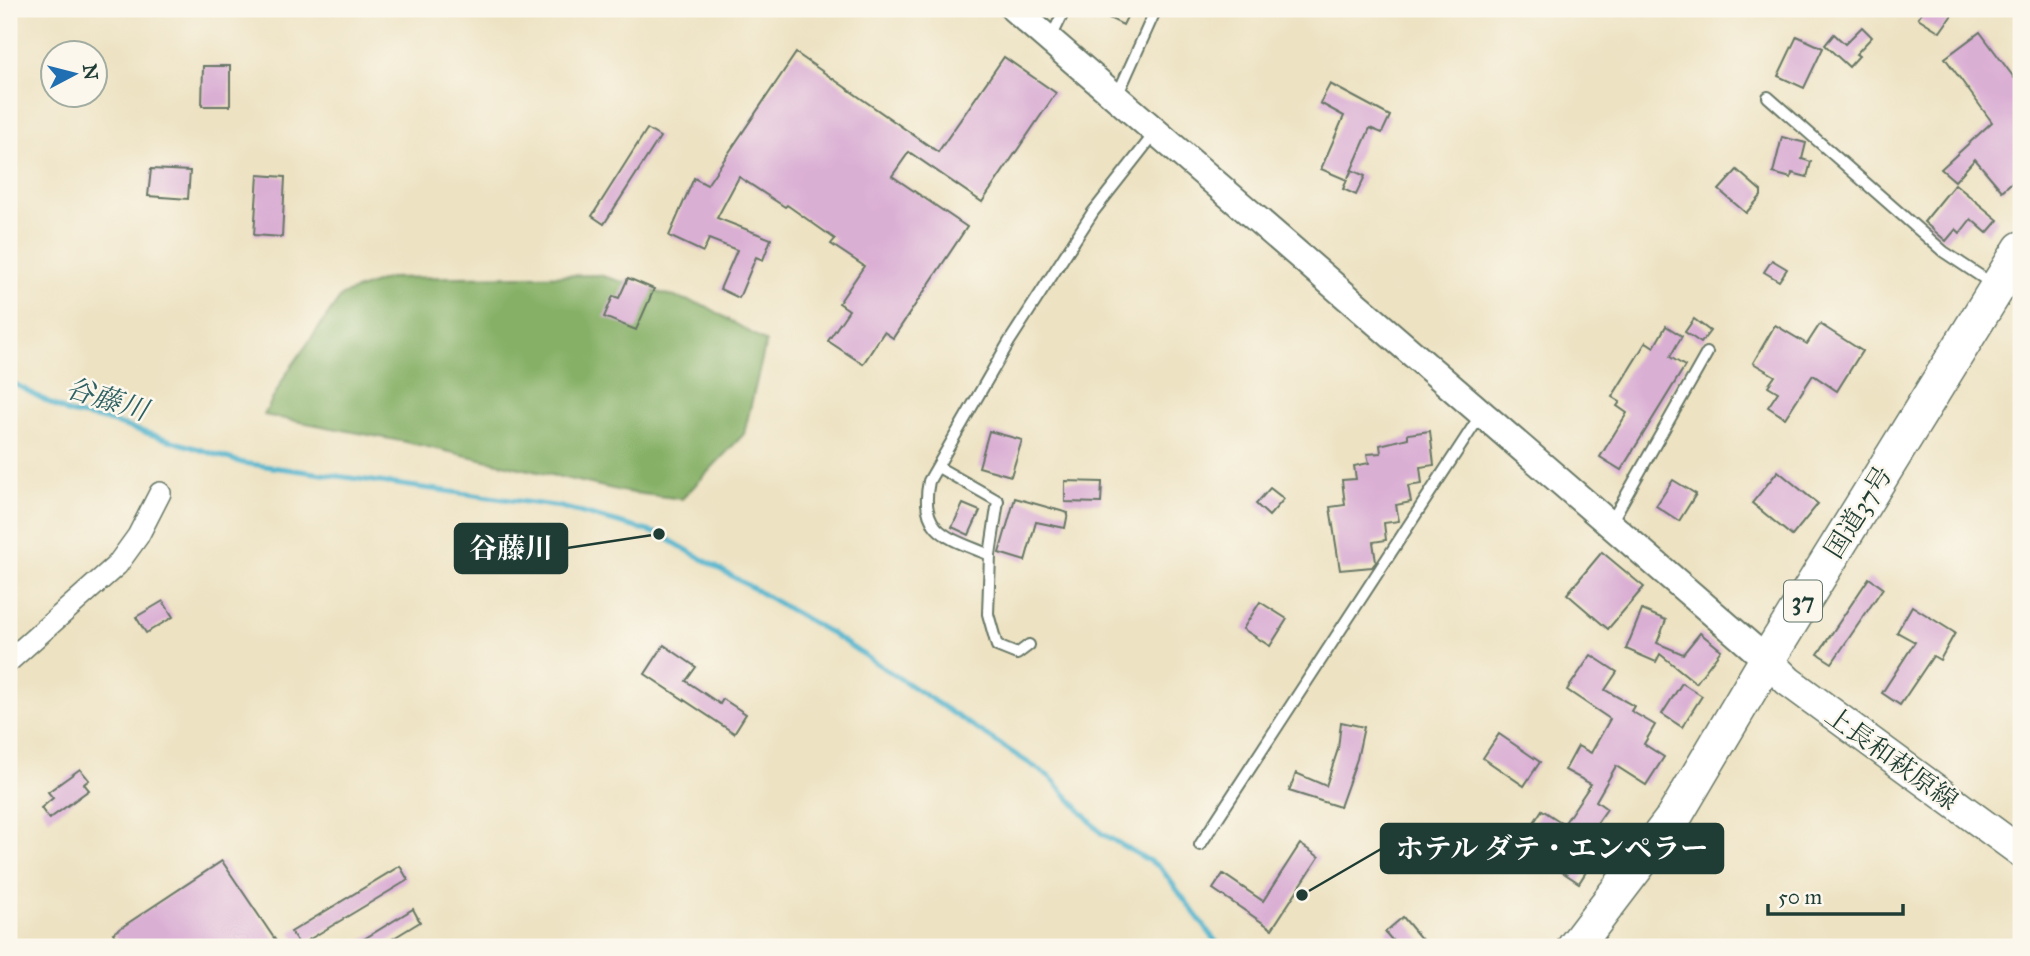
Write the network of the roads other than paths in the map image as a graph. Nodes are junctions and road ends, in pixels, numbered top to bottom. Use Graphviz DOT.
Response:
graph roads {
  1 [pos="1014,9"];
  2 [pos="1065,9"];
  3 [pos="1156,9"];
  4 [pos="1050,40"];
  5 [pos="1117,97"];
  6 [pos="1768,97"];
  7 [pos="1156,131"];
  8 [pos="2021,248"];
  9 [pos="1997,287"];
  10 [pos="1707,353"];
  11 [pos="1482,413"];
  12 [pos="938,467"];
  13 [pos="160,493"];
  14 [pos="1610,524"];
  15 [pos="990,555"];
  16 [pos="1029,645"];
  17 [pos="1767,660"];
  18 [pos="9,661"];
  19 [pos="1200,845"];
  20 [pos="2021,852"];
  21 [pos="1575,947"];
  1 -- 4 [label="street"];
  2 -- 4 [label="lane"];
  3 -- 5 [label="lane"];
  4 -- 5 [label="street"];
  5 -- 7 [label="street"];
  6 -- 9 [label="lane"];
  7 -- 11 [label="street"];
  7 -- 12 [label="lane"];
  8 -- 9 [label="highway, 国道37号 / 37"];
  9 -- 17 [label="highway, 国道37号 / 37"];
  10 -- 14 [label="lane"];
  11 -- 14 [label="street"];
  11 -- 19 [label="lane"];
  12 -- 15 [label="lane"];
  12 -- 15 [label="lane"];
  13 -- 18 [label="street"];
  14 -- 17 [label="street"];
  15 -- 16 [label="lane"];
  17 -- 20 [label="main road, 上長和萩原線"];
  17 -- 21 [label="highway, 国道37号 / 37"];
}
